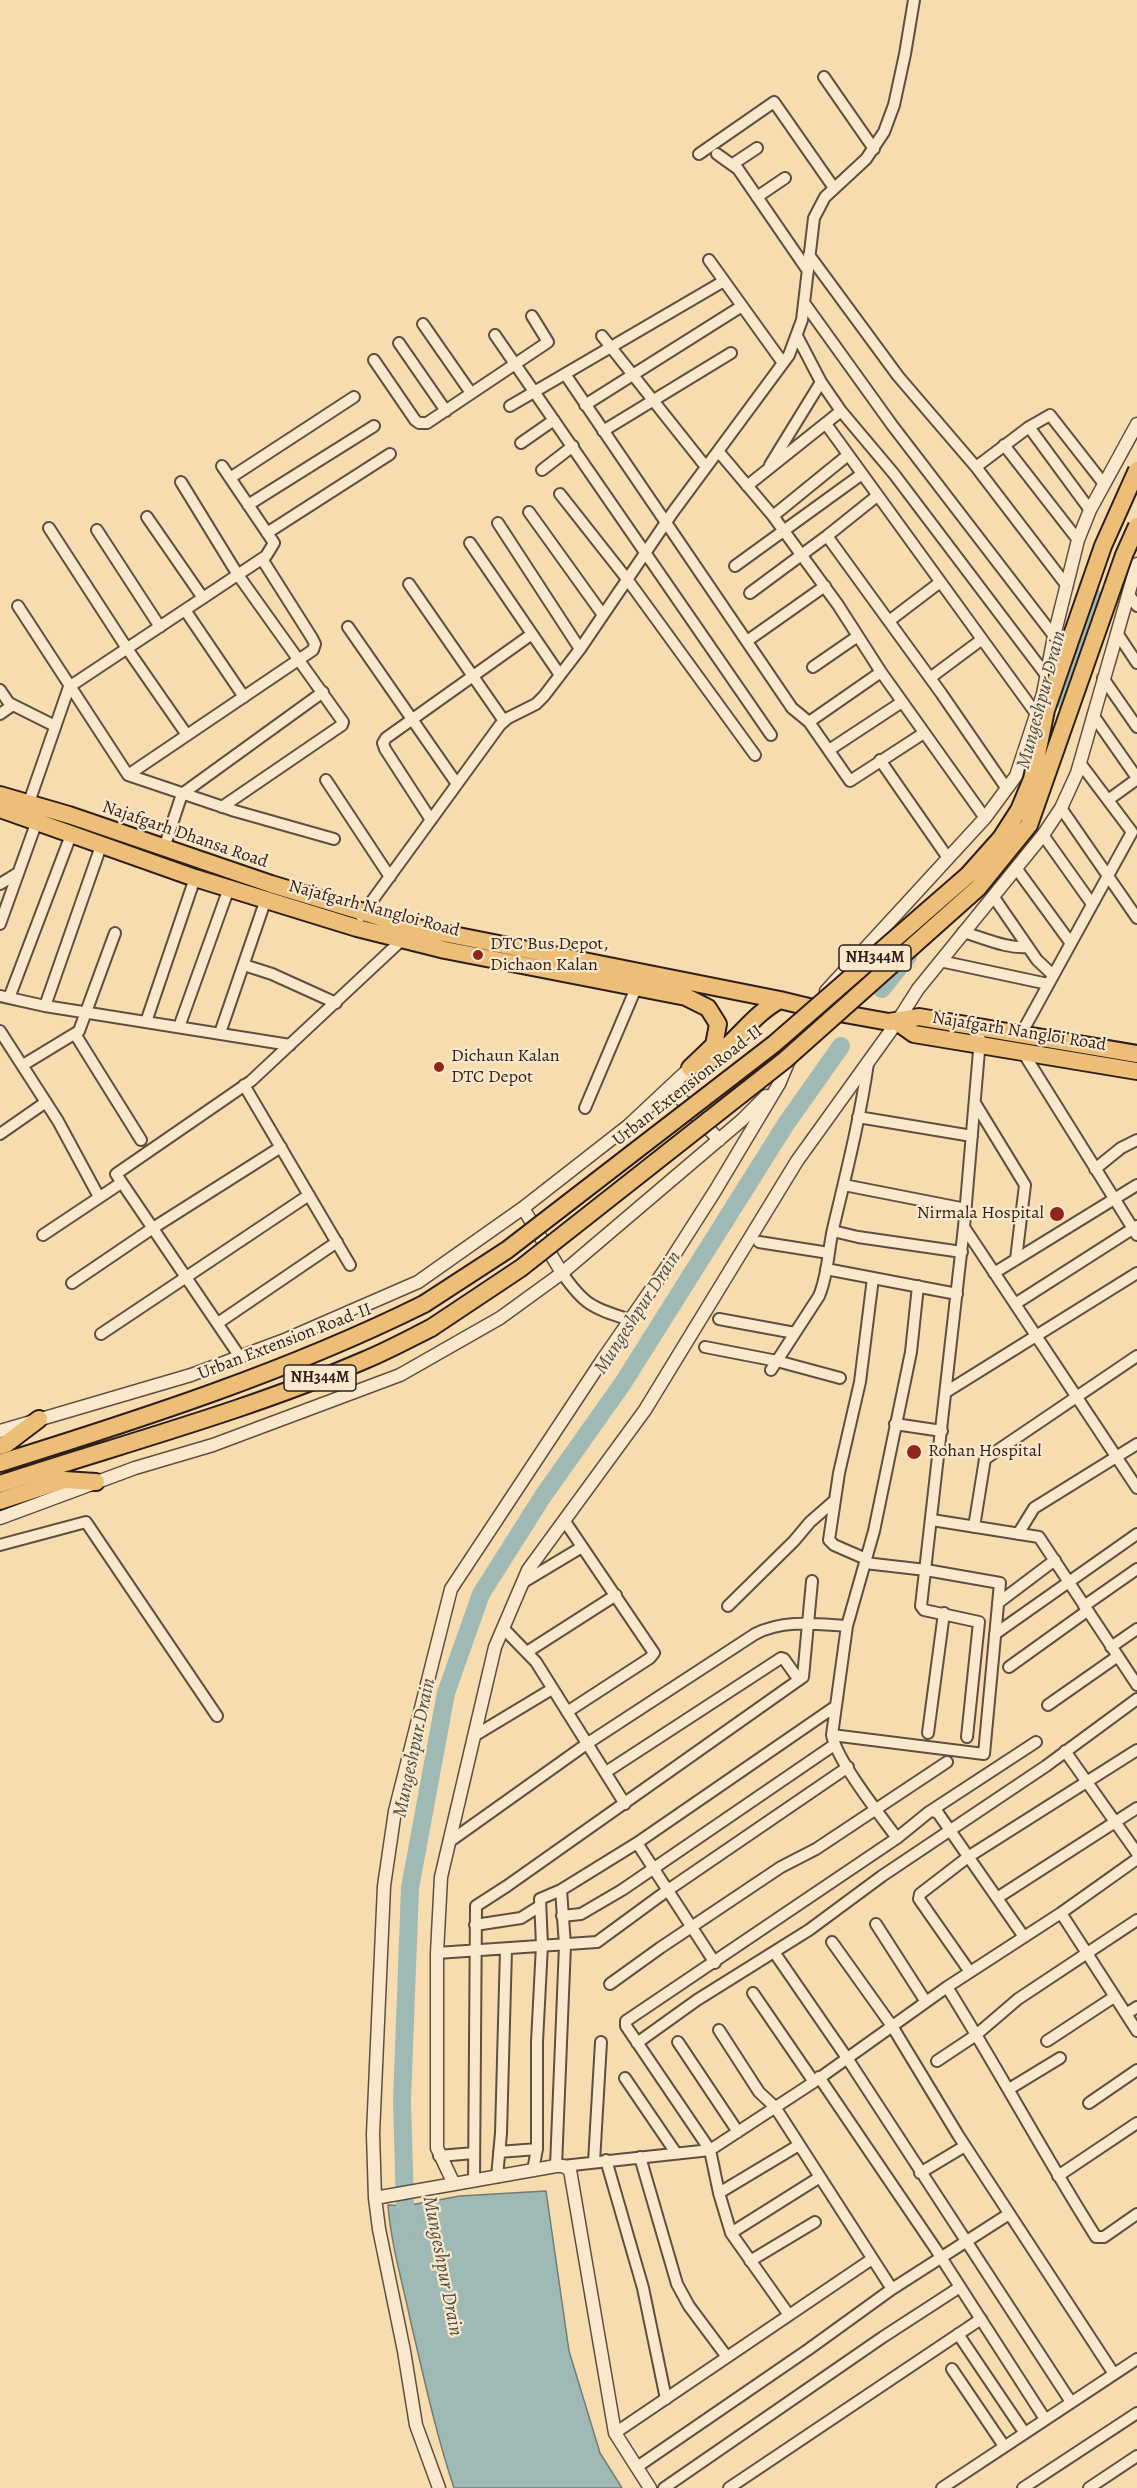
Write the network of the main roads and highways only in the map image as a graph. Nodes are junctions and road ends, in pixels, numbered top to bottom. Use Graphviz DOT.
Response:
graph roads {
  1 [pos="1137,470"];
  2 [pos="1137,526"];
  3 [pos="0,795"];
  4 [pos="0,809"];
  5 [pos="30,814"];
  6 [pos="360,920"];
  7 [pos="527,959"];
  8 [pos="780,1000"];
  9 [pos="980,1037"];
  10 [pos="1137,1054"];
  11 [pos="1137,1071"];
  12 [pos="39,1419"];
  13 [pos="0,1446"];
  14 [pos="0,1462"];
  15 [pos="96,1482"];
  16 [pos="0,1484"];
  17 [pos="0,1501"];
  1 -- 14 [label="main road, Urban Extension Road-II / NH344M, bridge"];
  2 -- 16 [label="main road, NH344M, bridge"];
  3 -- 5 [label="main road, Najafgarh Dhansa Road"];
  4 -- 5 [label="main road, Najafgarh Nangloi Road"];
  5 -- 6 [label="main road, Najafgarh Dhansa Road"];
  5 -- 6 [label="main road, Najafgarh Nangloi Road"];
  6 -- 7 [label="main road, Najafgarh Nangloi Road"];
  7 -- 8 [label="main road"];
  7 -- 8 [label="main road, Najafgarh Nangloi Road"];
  8 -- 9 [label="main road, Najafgarh Nangloi Road"];
  9 -- 10 [label="main road, Najafgarh Nangloi Road"];
  9 -- 11 [label="main road, Najafgarh Nangloi Road"];
  12 -- 13 [label="main road"];
  15 -- 17 [label="main road"];
}
